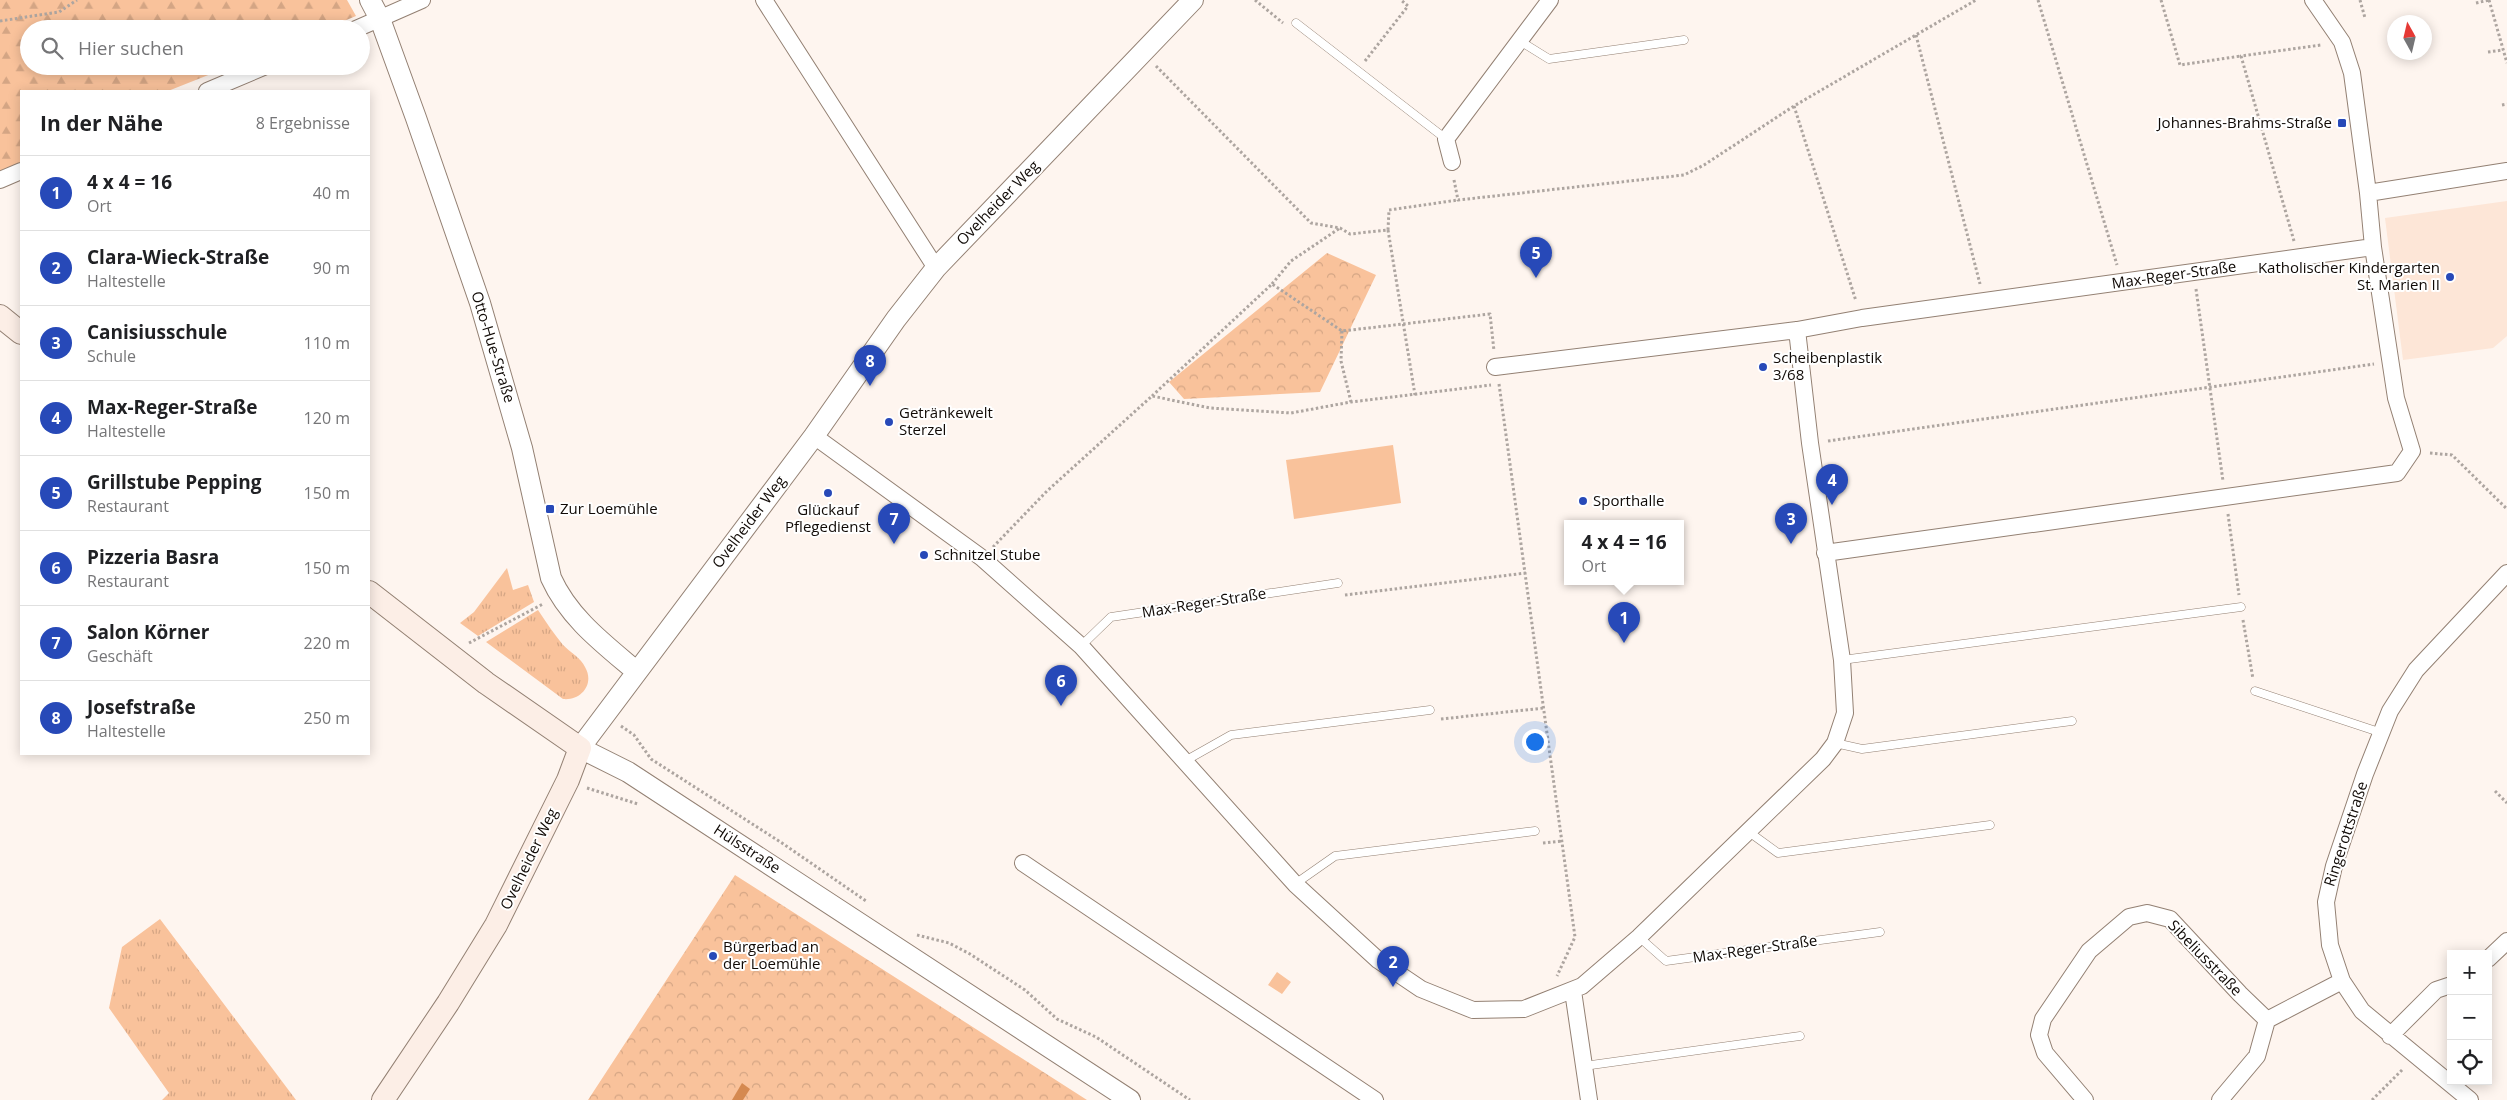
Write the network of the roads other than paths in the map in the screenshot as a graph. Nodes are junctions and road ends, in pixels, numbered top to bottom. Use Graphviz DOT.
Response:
graph roads {
  1 [pos="370,0"];
  2 [pos="422,0"];
  3 [pos="764,0"];
  4 [pos="1193,0"];
  5 [pos="1549,0"];
  6 [pos="2313,0"];
  7 [pos="380,19"];
  8 [pos="370,23"];
  9 [pos="1296,23"];
  10 [pos="1684,40"];
  11 [pos="1520,41"];
  12 [pos="245,75"];
  13 [pos="209,90"];
  14 [pos="1446,139"];
  15 [pos="1452,162"];
  16 [pos="20,171"];
  17 [pos="2507,171"];
  18 [pos="0,180"];
  19 [pos="2368,193"];
  20 [pos="2373,247"];
  21 [pos="936,268"];
  22 [pos="0,316"];
  23 [pos="1797,330"];
  24 [pos="20,332"];
  25 [pos="1495,367"];
  26 [pos="814,436"];
  27 [pos="1825,553"];
  28 [pos="2507,574"];
  29 [pos="1338,583"];
  30 [pos="370,593"];
  31 [pos="2241,607"];
  32 [pos="1081,646"];
  33 [pos="1842,660"];
  34 [pos="637,672"];
  35 [pos="2255,692"];
  36 [pos="1430,710"];
  37 [pos="2072,721"];
  38 [pos="2382,734"];
  39 [pos="1835,742"];
  40 [pos="580,748"];
  41 [pos="1185,762"];
  42 [pos="1990,825"];
  43 [pos="1535,831"];
  44 [pos="1749,832"];
  45 [pos="1023,863"];
  46 [pos="1295,884"];
  47 [pos="1880,932"];
  48 [pos="1639,938"];
  49 [pos="2507,941"];
  50 [pos="2492,955"];
  51 [pos="2342,981"];
  52 [pos="2447,986"];
  53 [pos="1573,991"];
  54 [pos="2267,1020"];
  55 [pos="1800,1036"];
  56 [pos="2390,1036"];
  57 [pos="1584,1066"];
  58 [pos="383,1100"];
  59 [pos="1130,1100"];
  60 [pos="1375,1100"];
  61 [pos="1589,1100"];
  62 [pos="2085,1100"];
  63 [pos="2220,1100"];
  64 [pos="2470,1100"];
  1 -- 7 [label="street, Otto-Hue-Straße"];
  2 -- 7 [label="street"];
  3 -- 21 [label="street"];
  4 -- 21 [label="street, Ovelheider Weg"];
  5 -- 11 [label="street"];
  6 -- 19 [label="street"];
  7 -- 8 [label="street"];
  7 -- 34 [label="street, Otto-Hue-Straße"];
  9 -- 14 [label="lane"];
  10 -- 11 [label="lane"];
  11 -- 14 [label="street"];
  12 -- 13 [label="street"];
  14 -- 15 [label="street"];
  16 -- 18 [label="street"];
  17 -- 19 [label="street"];
  19 -- 20 [label="street"];
  20 -- 23 [label="street, Max-Reger-Straße"];
  20 -- 27 [label="street"];
  21 -- 26 [label="street, Ovelheider Weg"];
  22 -- 24 [label="main road"];
  23 -- 25 [label="street, Max-Reger-Straße"];
  23 -- 27 [label="street"];
  26 -- 32 [label="street"];
  26 -- 34 [label="street, Ovelheider Weg"];
  27 -- 33 [label="street"];
  28 -- 38 [label="street, Ringerottstraße"];
  29 -- 32 [label="lane, Max-Reger-Straße"];
  30 -- 40 [label="main road, Hülsstraße"];
  31 -- 33 [label="lane"];
  32 -- 41 [label="street"];
  33 -- 39 [label="street"];
  34 -- 40 [label="street, Ovelheider Weg"];
  35 -- 38 [label="lane"];
  36 -- 41 [label="lane"];
  37 -- 39 [label="lane"];
  38 -- 51 [label="street, Ringerottstraße"];
  39 -- 44 [label="street"];
  40 -- 58 [label="main road, Ovelheider Weg"];
  40 -- 59 [label="street, Hülsstraße"];
  41 -- 46 [label="street"];
  42 -- 44 [label="lane"];
  43 -- 46 [label="lane"];
  44 -- 48 [label="street"];
  45 -- 60 [label="street"];
  46 -- 53 [label="street"];
  47 -- 48 [label="lane, Max-Reger-Straße"];
  48 -- 53 [label="street"];
  49 -- 50 [label="street"];
  51 -- 54 [label="street"];
  51 -- 56 [label="street, Ringerottstraße"];
  52 -- 56 [label="street"];
  53 -- 57 [label="street"];
  54 -- 62 [label="street, Sibeliusstraße"];
  54 -- 63 [label="street"];
  55 -- 57 [label="lane"];
  56 -- 64 [label="street, Ringerottstraße"];
  57 -- 61 [label="street"];
}
